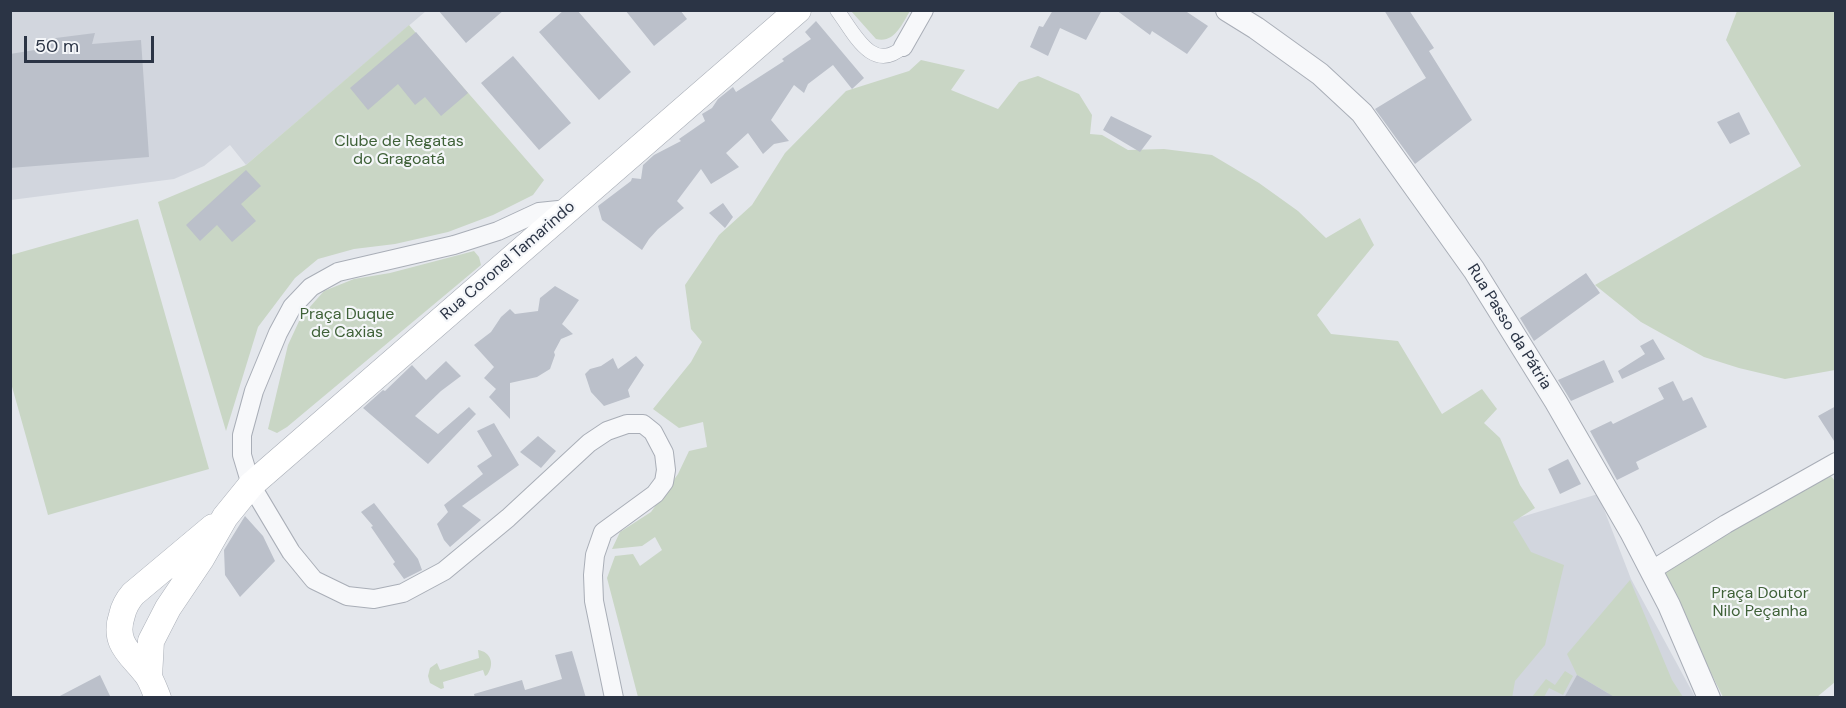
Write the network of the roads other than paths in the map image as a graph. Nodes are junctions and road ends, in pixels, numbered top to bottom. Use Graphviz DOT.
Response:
graph roads {
  1 [pos="798,10"];
  2 [pos="837,10"];
  3 [pos="924,10"];
  4 [pos="1242,15"];
  5 [pos="903,47"];
  6 [pos="568,209"];
  7 [pos="1836,462"];
  8 [pos="251,485"];
  9 [pos="225,517"];
  10 [pos="1652,570"];
  11 [pos="139,588"];
  12 [pos="168,608"];
  13 [pos="121,619"];
  14 [pos="156,632"];
  15 [pos="154,687"];
  16 [pos="614,698"];
  17 [pos="1709,698"];
  1 -- 6 [label="main road, Rua Coronel Tamarindo"];
  2 -- 5 [label="street"];
  3 -- 5 [label="street"];
  4 -- 10 [label="street, Rua Passo da Pátria"];
  6 -- 8 [label="main road, Rua Coronel Tamarindo"];
  6 -- 8 [label="street"];
  7 -- 10 [label="street"];
  8 -- 9 [label="main road, Rua Coronel Tamarindo"];
  8 -- 16 [label="street"];
  9 -- 11 [label="main road, Rua Coronel Tamarindo"];
  9 -- 12 [label="main road, Rua Coronel Tamarindo"];
  10 -- 17 [label="street, Rua Passo da Pátria"];
  11 -- 12 [label="main road"];
  11 -- 13 [label="main road, Rua Coronel Tamarindo"];
  12 -- 14 [label="main road, Rua Coronel Tamarindo"];
  13 -- 14 [label="main road"];
  13 -- 15 [label="main road, Rua Coronel Tamarindo"];
  14 -- 15 [label="main road, Rua Coronel Tamarindo"];
}
